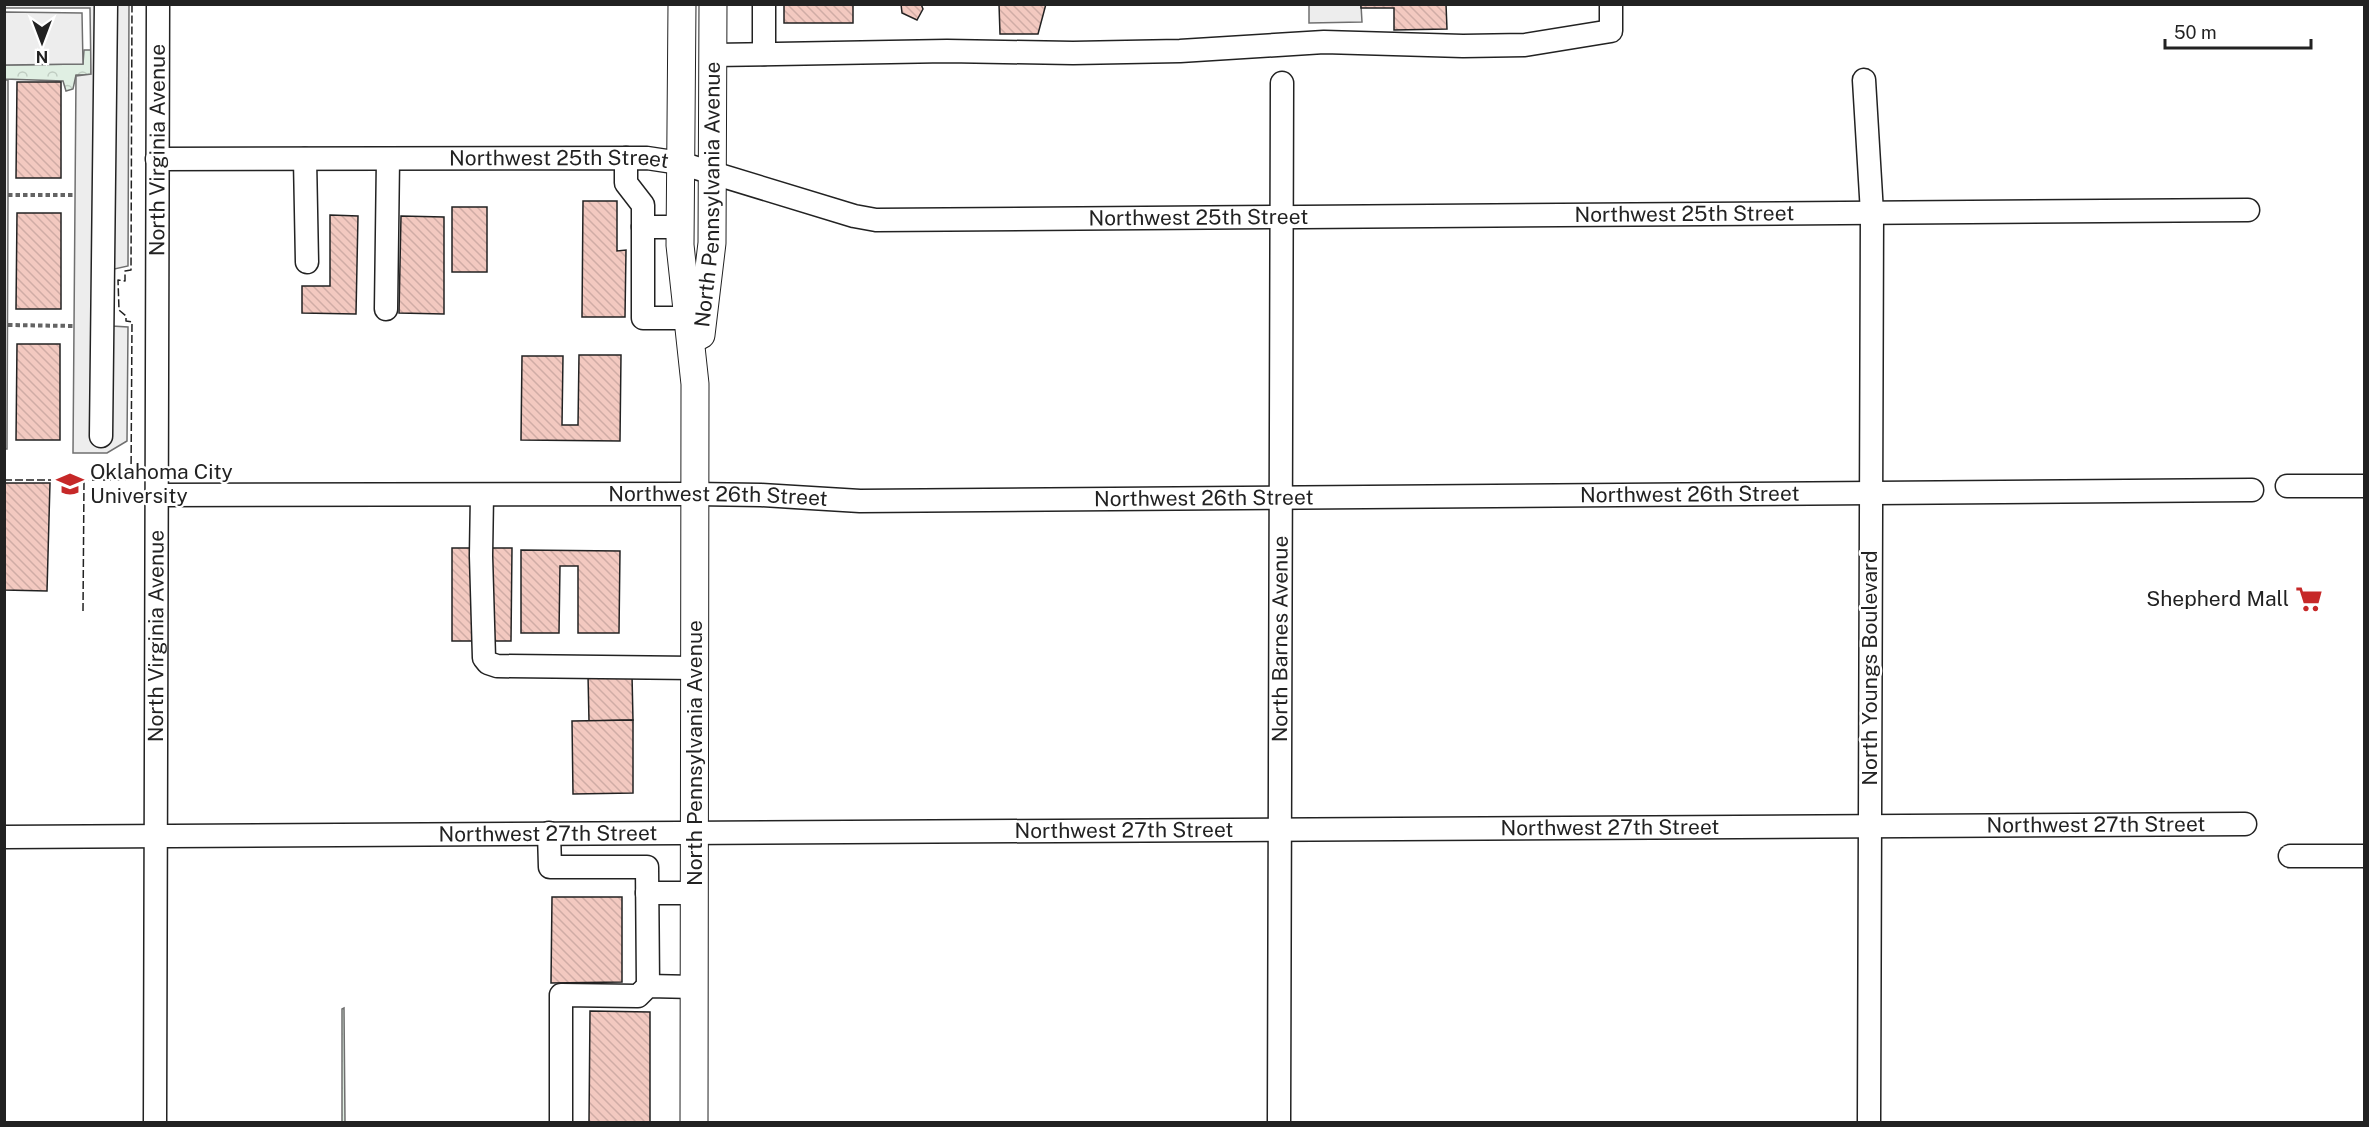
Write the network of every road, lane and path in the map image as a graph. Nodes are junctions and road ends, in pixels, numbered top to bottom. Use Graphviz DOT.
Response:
graph roads {
  1 [pos="106,4"];
  2 [pos="158,4"];
  3 [pos="764,4"];
  4 [pos="1611,4"];
  5 [pos="682,16"];
  6 [pos="713,16"];
  7 [pos="764,54"];
  8 [pos="713,56"];
  9 [pos="1864,80"];
  10 [pos="1282,83"];
  11 [pos="626,158"];
  12 [pos="157,159"];
  13 [pos="305,159"];
  14 [pos="388,159"];
  15 [pos="680,163"];
  16 [pos="712,174"];
  17 [pos="8,195"];
  18 [pos="75,195"];
  19 [pos="2248,210"];
  20 [pos="1872,213"];
  21 [pos="1281,217"];
  22 [pos="643,227"];
  23 [pos="680,227"];
  24 [pos="307,262"];
  25 [pos="386,309"];
  26 [pos="688,318"];
  27 [pos="8,325"];
  28 [pos="74,326"];
  29 [pos="695,384"];
  30 [pos="101,436"];
  31 [pos="2287,486"];
  32 [pos="2364,486"];
  33 [pos="2252,490"];
  34 [pos="1871,493"];
  35 [pos="695,494"];
  36 [pos="156,495"];
  37 [pos="482,495"];
  38 [pos="1281,498"];
  39 [pos="695,668"];
  40 [pos="2245,824"];
  41 [pos="1870,826"];
  42 [pos="1280,830"];
  43 [pos="549,833"];
  44 [pos="695,833"];
  45 [pos="156,836"];
  46 [pos="4,837"];
  47 [pos="2290,856"];
  48 [pos="2364,856"];
  49 [pos="647,893"];
  50 [pos="695,893"];
  51 [pos="648,986"];
  52 [pos="694,987"];
  53 [pos="155,1122"];
  54 [pos="561,1122"];
  55 [pos="694,1122"];
  56 [pos="1279,1122"];
  57 [pos="1869,1122"];
  1 -- 30 [label="street"];
  2 -- 12 [label="street, North Virginia Avenue"];
  3 -- 7 [label="street"];
  4 -- 7 [label="street"];
  5 -- 6 [label="main road"];
  5 -- 15 [label="main road, North Pennsylvania Avenue"];
  6 -- 8 [label="main road, North Pennsylvania Avenue"];
  7 -- 8 [label="street"];
  8 -- 16 [label="main road, North Pennsylvania Avenue"];
  9 -- 20 [label="street, North Youngs Boulevard"];
  10 -- 21 [label="street, North Barnes Avenue"];
  11 -- 14 [label="street, Northwest 25th Street"];
  11 -- 15 [label="street, Northwest 25th Street"];
  11 -- 22 [label="street"];
  12 -- 13 [label="street, Northwest 25th Street"];
  12 -- 36 [label="street, North Virginia Avenue"];
  13 -- 14 [label="street, Northwest 25th Street"];
  13 -- 24 [label="street"];
  14 -- 25 [label="street"];
  15 -- 16 [label="street, Northwest 25th Street"];
  15 -- 23 [label="main road, North Pennsylvania Avenue"];
  16 -- 21 [label="street, Northwest 25th Street"];
  16 -- 29 [label="main road, North Pennsylvania Avenue"];
  17 -- 18 [label="path"];
  19 -- 20 [label="street, Northwest 25th Street"];
  20 -- 21 [label="street, Northwest 25th Street"];
  20 -- 34 [label="street, North Youngs Boulevard"];
  21 -- 38 [label="street, North Barnes Avenue"];
  22 -- 23 [label="street"];
  22 -- 26 [label="street"];
  23 -- 26 [label="main road, North Pennsylvania Avenue"];
  26 -- 29 [label="main road, North Pennsylvania Avenue"];
  27 -- 28 [label="path"];
  29 -- 35 [label="main road, North Pennsylvania Avenue"];
  31 -- 32 [label="street"];
  33 -- 34 [label="street, Northwest 26th Street"];
  34 -- 38 [label="street, Northwest 26th Street"];
  34 -- 41 [label="street, North Youngs Boulevard"];
  35 -- 37 [label="street, Northwest 26th Street"];
  35 -- 38 [label="street, Northwest 26th Street"];
  35 -- 39 [label="main road, North Pennsylvania Avenue"];
  36 -- 37 [label="street, Northwest 26th Street"];
  36 -- 45 [label="street, North Virginia Avenue"];
  37 -- 39 [label="street"];
  38 -- 42 [label="street, North Barnes Avenue"];
  39 -- 44 [label="main road, North Pennsylvania Avenue"];
  40 -- 41 [label="street, Northwest 27th Street"];
  41 -- 42 [label="street, Northwest 27th Street"];
  41 -- 57 [label="street, North Youngs Boulevard"];
  42 -- 44 [label="street, Northwest 27th Street"];
  42 -- 56 [label="street, North Barnes Avenue"];
  43 -- 44 [label="street, Northwest 27th Street"];
  43 -- 45 [label="street, Northwest 27th Street"];
  43 -- 49 [label="street"];
  44 -- 50 [label="main road, North Pennsylvania Avenue"];
  45 -- 46 [label="street, Northwest 27th Street"];
  45 -- 53 [label="street, North Virginia Avenue"];
  47 -- 48 [label="street"];
  49 -- 50 [label="street"];
  49 -- 51 [label="street"];
  50 -- 52 [label="main road, North Pennsylvania Avenue"];
  51 -- 52 [label="street"];
  51 -- 54 [label="street"];
  52 -- 55 [label="main road, North Pennsylvania Avenue"];
}
